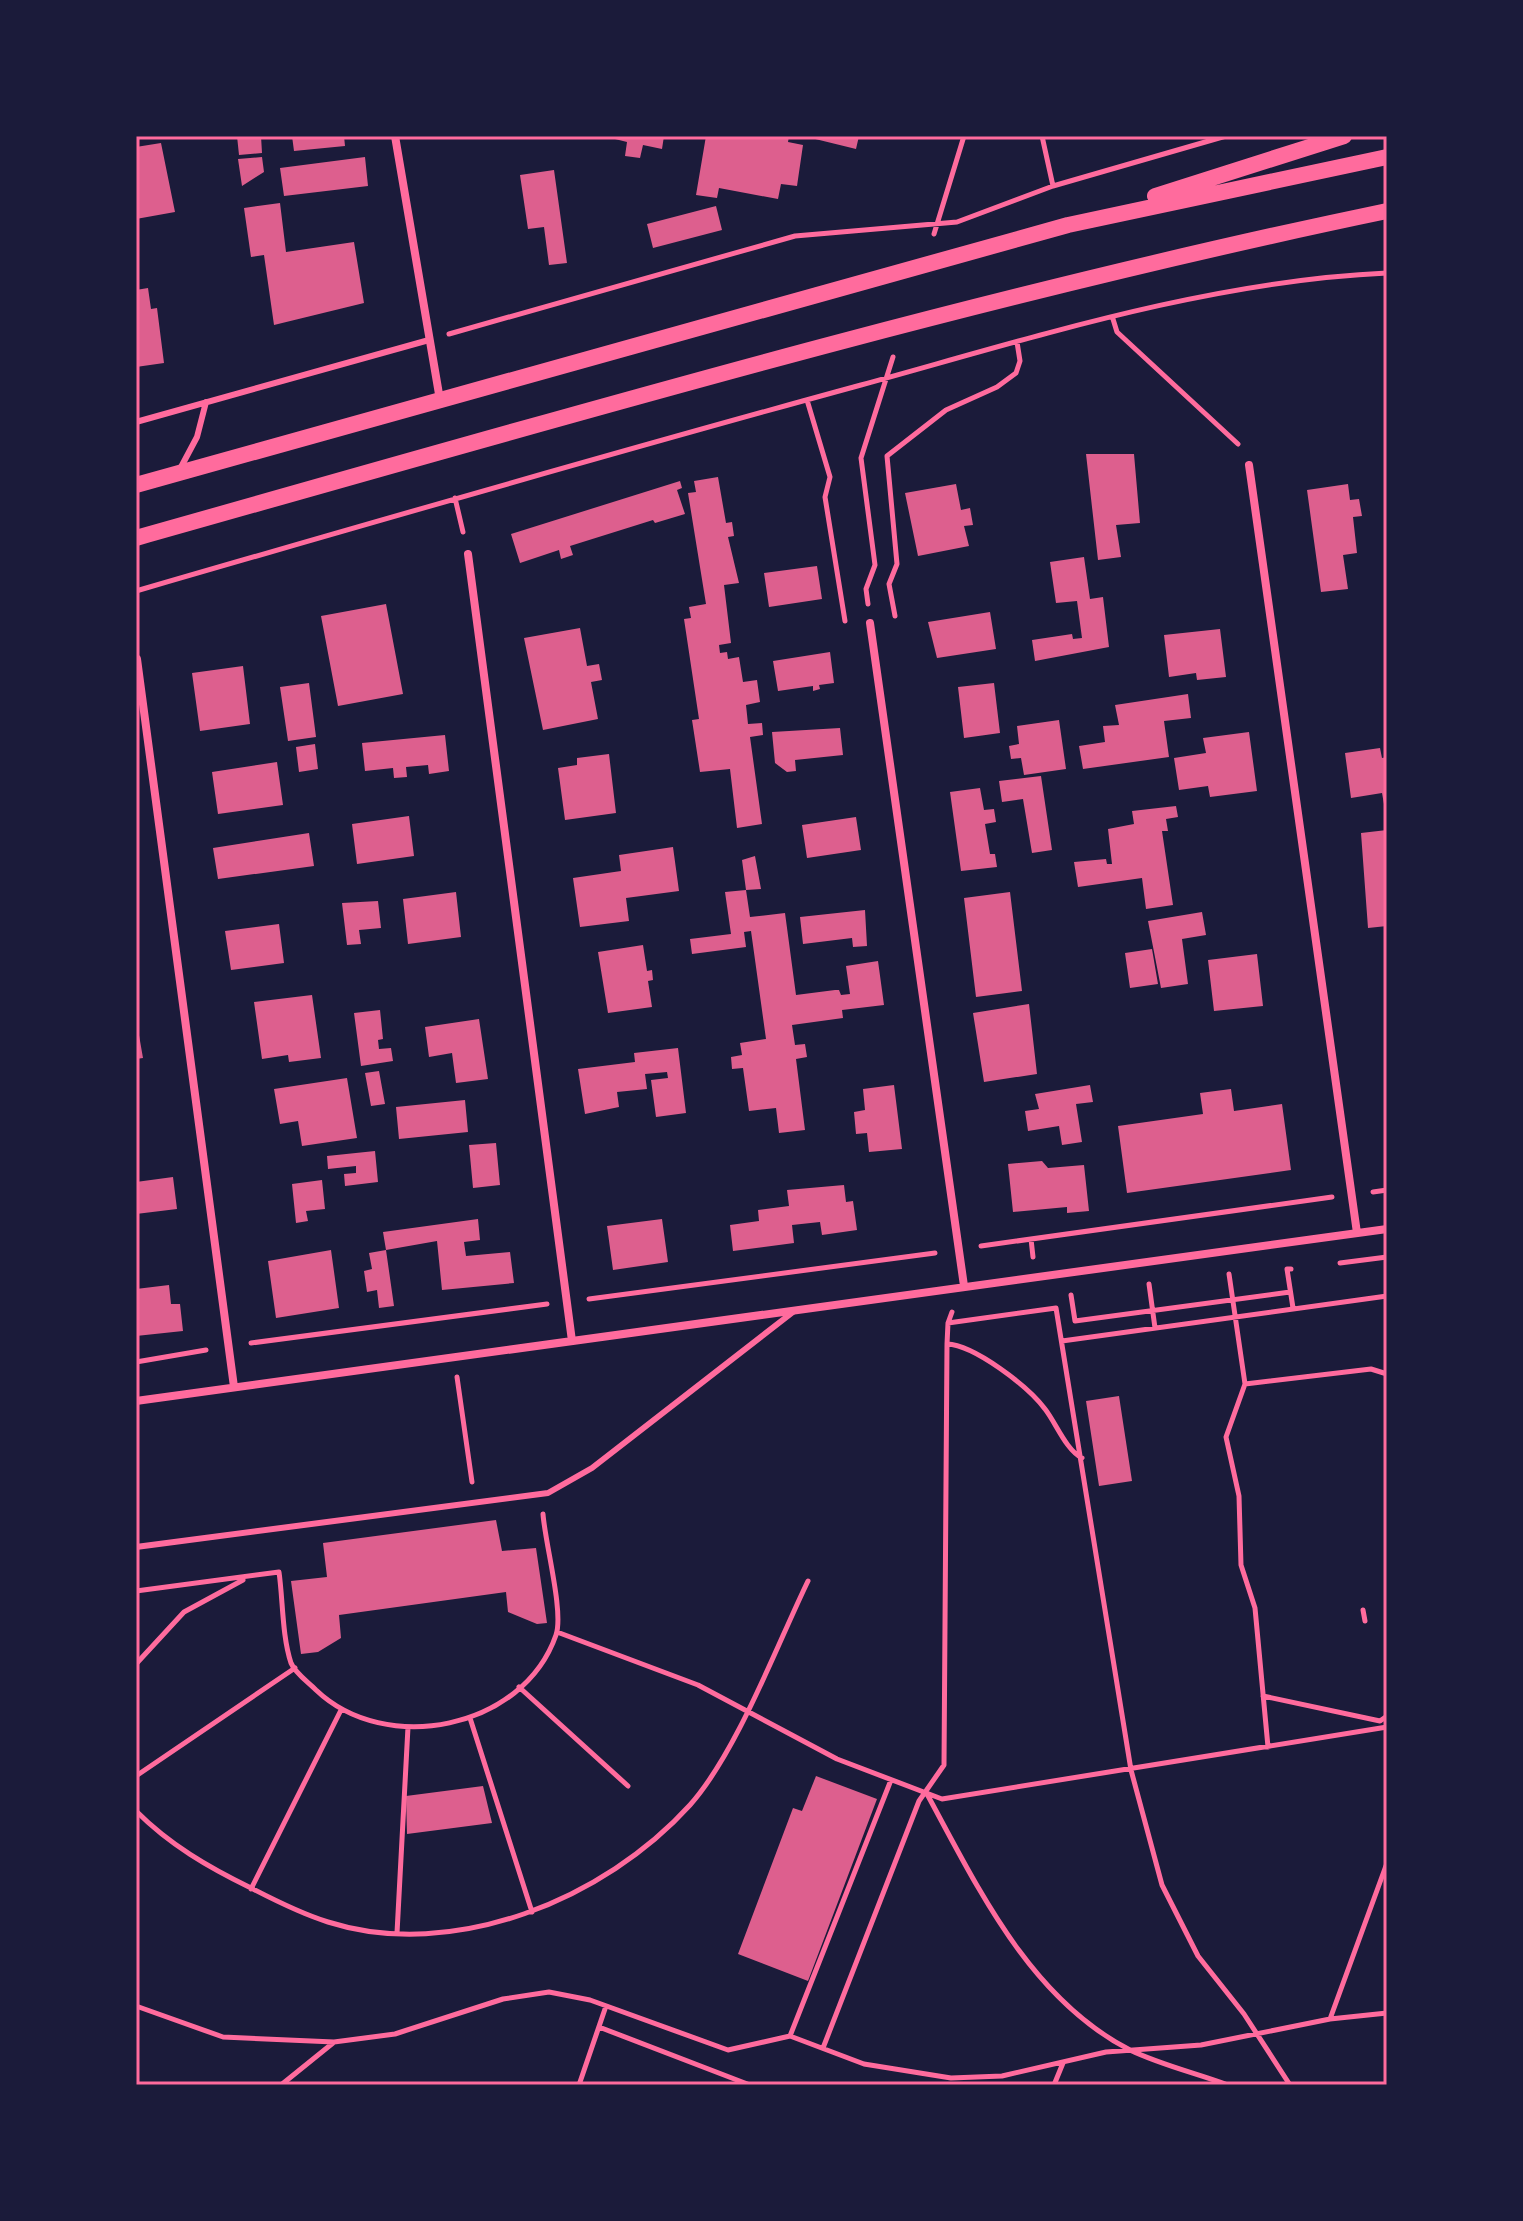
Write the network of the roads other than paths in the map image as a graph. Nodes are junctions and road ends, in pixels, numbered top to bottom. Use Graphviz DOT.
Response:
graph roads {
  1 [pos="395,136"];
  2 [pos="911,136"];
  3 [pos="928,136"];
  4 [pos="1344,136"];
  5 [pos="1387,157"];
  6 [pos="1387,211"];
  7 [pos="1068,225"];
  8 [pos="429,340"];
  9 [pos="440,400"];
  10 [pos="206,402"];
  11 [pos="136,422"];
  12 [pos="1249,465"];
  13 [pos="177,474"];
  14 [pos="136,485"];
  15 [pos="136,538"];
  16 [pos="468,554"];
  17 [pos="870,623"];
  18 [pos="137,659"];
  19 [pos="1387,1229"];
  20 [pos="1357,1233"];
  21 [pos="964,1286"];
  22 [pos="795,1309"];
  23 [pos="572,1341"];
  24 [pos="234,1387"];
  25 [pos="136,1401"];
  26 [pos="136,1547"];
  1 -- 8 [label="street"];
  2 -- 3 [label="lane"];
  4 -- 7 [label="main road"];
  5 -- 7 [label="main road"];
  6 -- 15 [label="main road"];
  7 -- 9 [label="main road"];
  8 -- 9 [label="street"];
  8 -- 10 [label="lane"];
  9 -- 13 [label="main road"];
  10 -- 11 [label="lane"];
  10 -- 13 [label="lane"];
  12 -- 20 [label="street"];
  13 -- 14 [label="main road"];
  16 -- 23 [label="street"];
  17 -- 21 [label="street"];
  18 -- 24 [label="street"];
  19 -- 20 [label="street"];
  20 -- 21 [label="street"];
  21 -- 22 [label="street"];
  22 -- 23 [label="street"];
  22 -- 26 [label="lane"];
  23 -- 24 [label="street"];
  24 -- 25 [label="street"];
}
